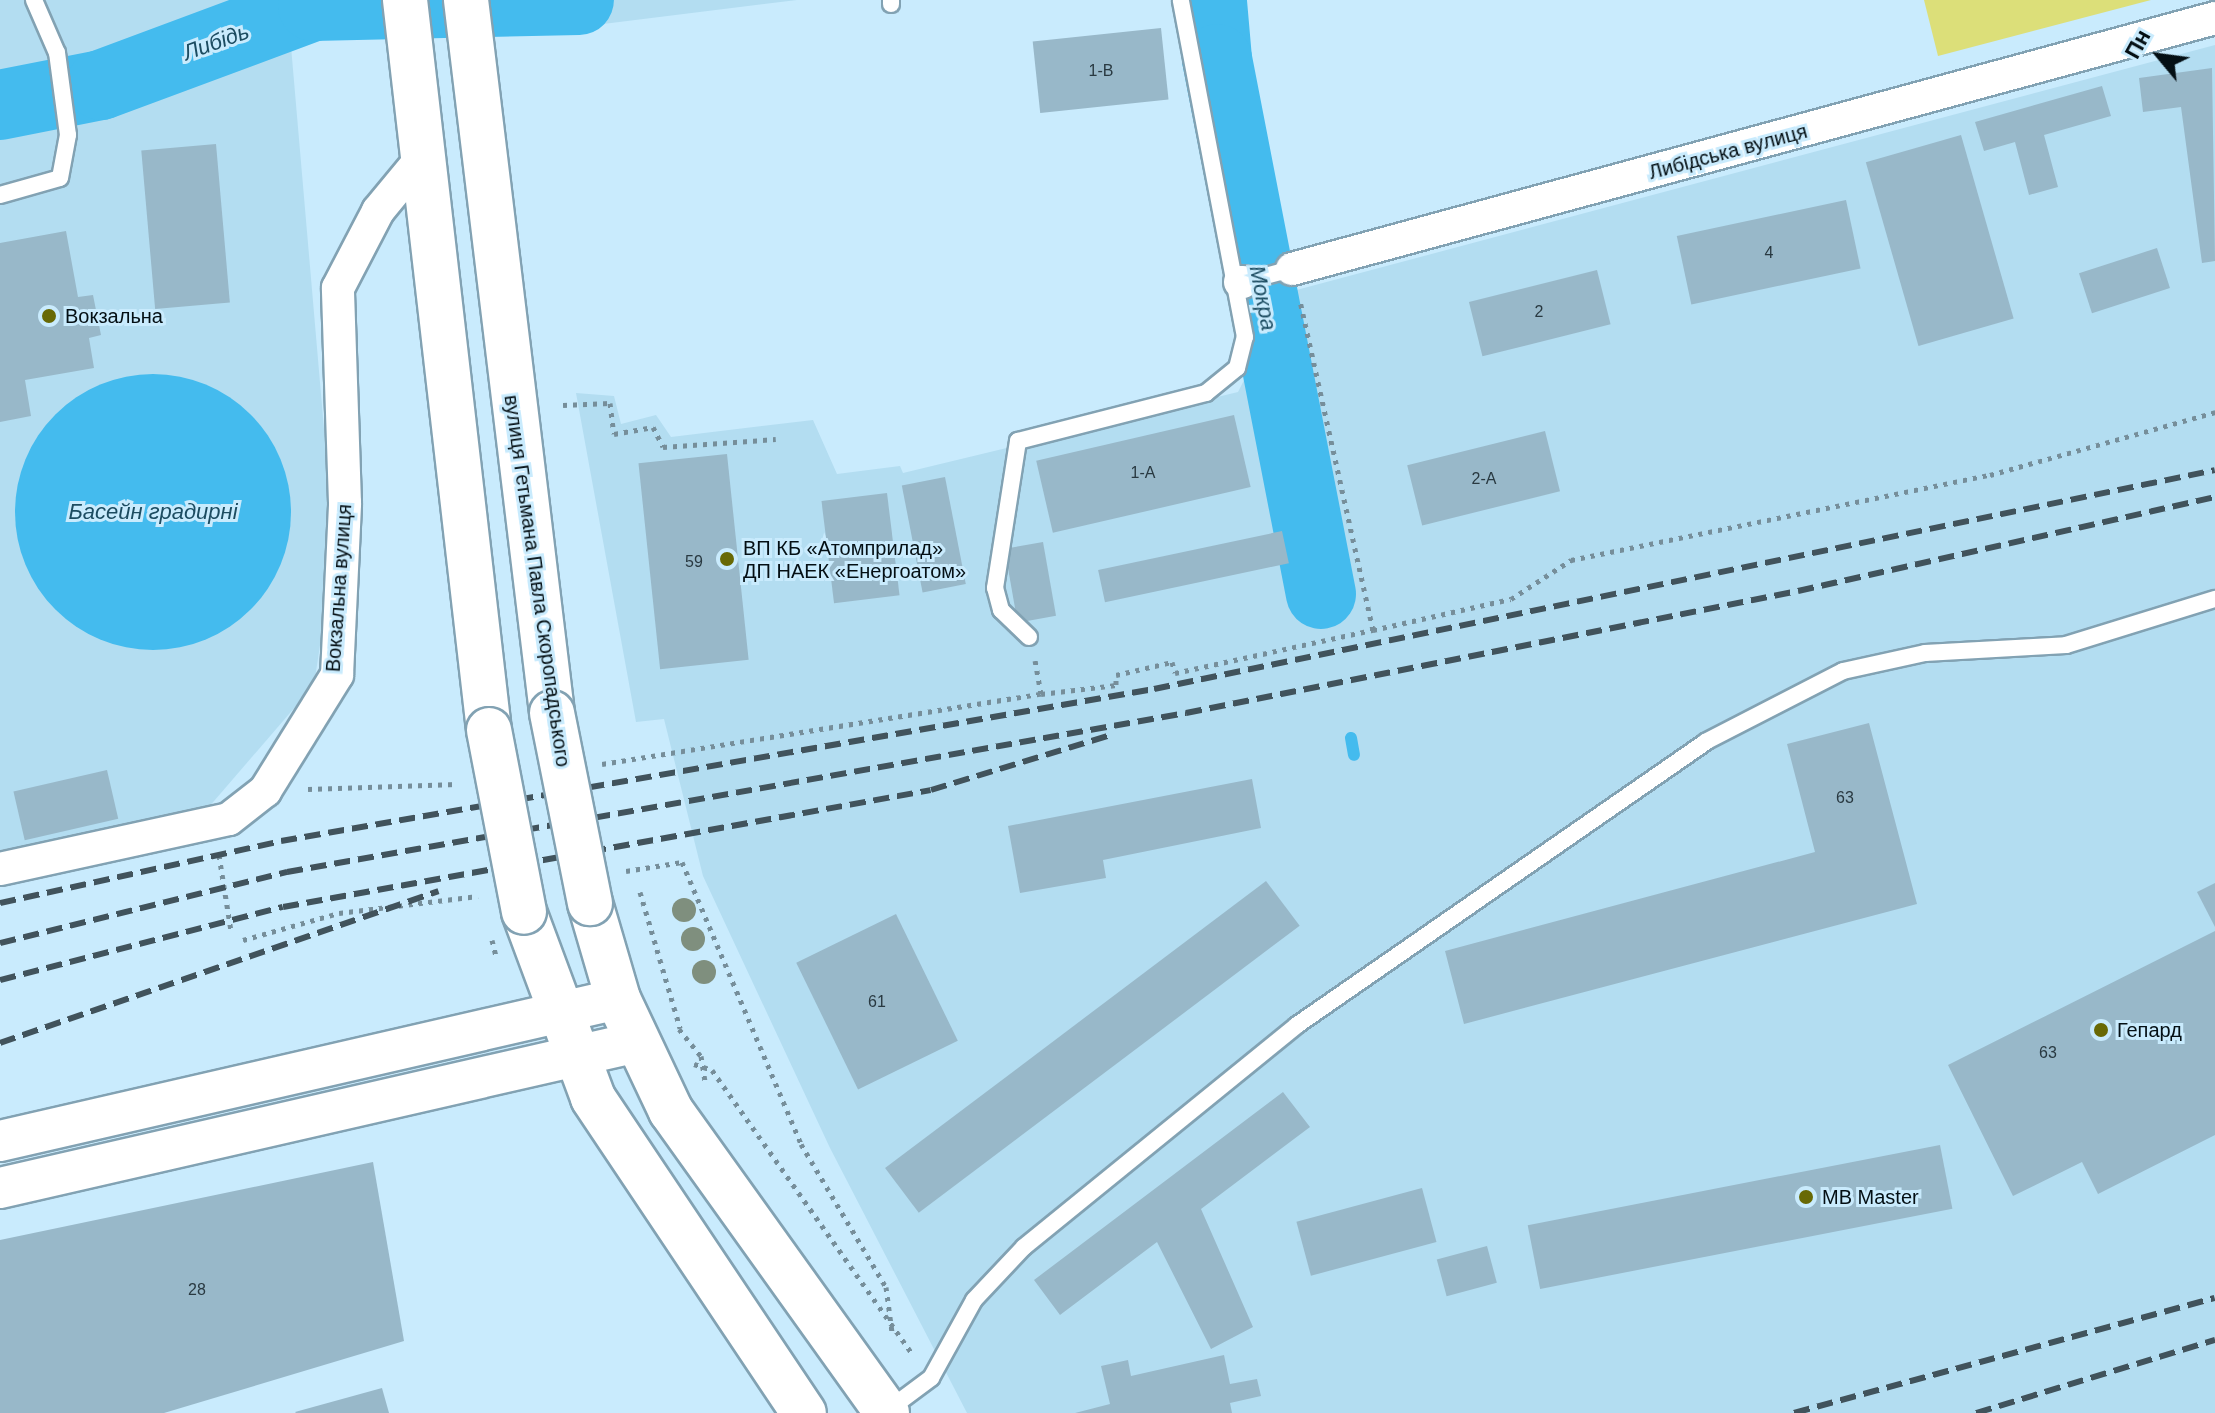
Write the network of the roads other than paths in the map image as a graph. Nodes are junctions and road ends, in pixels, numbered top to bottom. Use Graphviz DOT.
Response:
graph roads {
  1 [pos="34,0"];
  2 [pos="405,0"];
  3 [pos="466,0"];
  4 [pos="1181,0"];
  5 [pos="2215,18"];
  6 [pos="420,160"];
  7 [pos="0,195"];
  8 [pos="1292,269"];
  9 [pos="1241,282"];
  10 [pos="2215,599"];
  11 [pos="1029,637"];
  12 [pos="0,869"];
  13 [pos="618,999"];
  14 [pos="557,1014"];
  15 [pos="650,1029"];
  16 [pos="573,1058"];
  17 [pos="0,1141"];
  18 [pos="0,1188"];
  19 [pos="887,1412"];
  20 [pos="804,1413"];
  1 -- 7 [label="lane"];
  2 -- 6 [label="main road"];
  3 -- 13 [label="main road, вулиця Гетьмана Павла Скоропадського, bridge"];
  4 -- 9 [label="lane"];
  5 -- 8 [label="street, Либідська вулиця"];
  6 -- 12 [label="street, Вокзальна вулиця"];
  6 -- 14 [label="main road, bridge"];
  8 -- 9 [label="lane, Либідська вулиця"];
  9 -- 11 [label="lane"];
  10 -- 19 [label="lane"];
  13 -- 14 [label="street"];
  13 -- 15 [label="main road, вулиця Гетьмана Павла Скоропадського"];
  14 -- 16 [label="main road"];
  14 -- 17 [label="street"];
  15 -- 16 [label="street"];
  15 -- 19 [label="main road, вулиця Гетьмана Павла Скоропадського"];
  16 -- 18 [label="street"];
  16 -- 20 [label="main road"];
}
